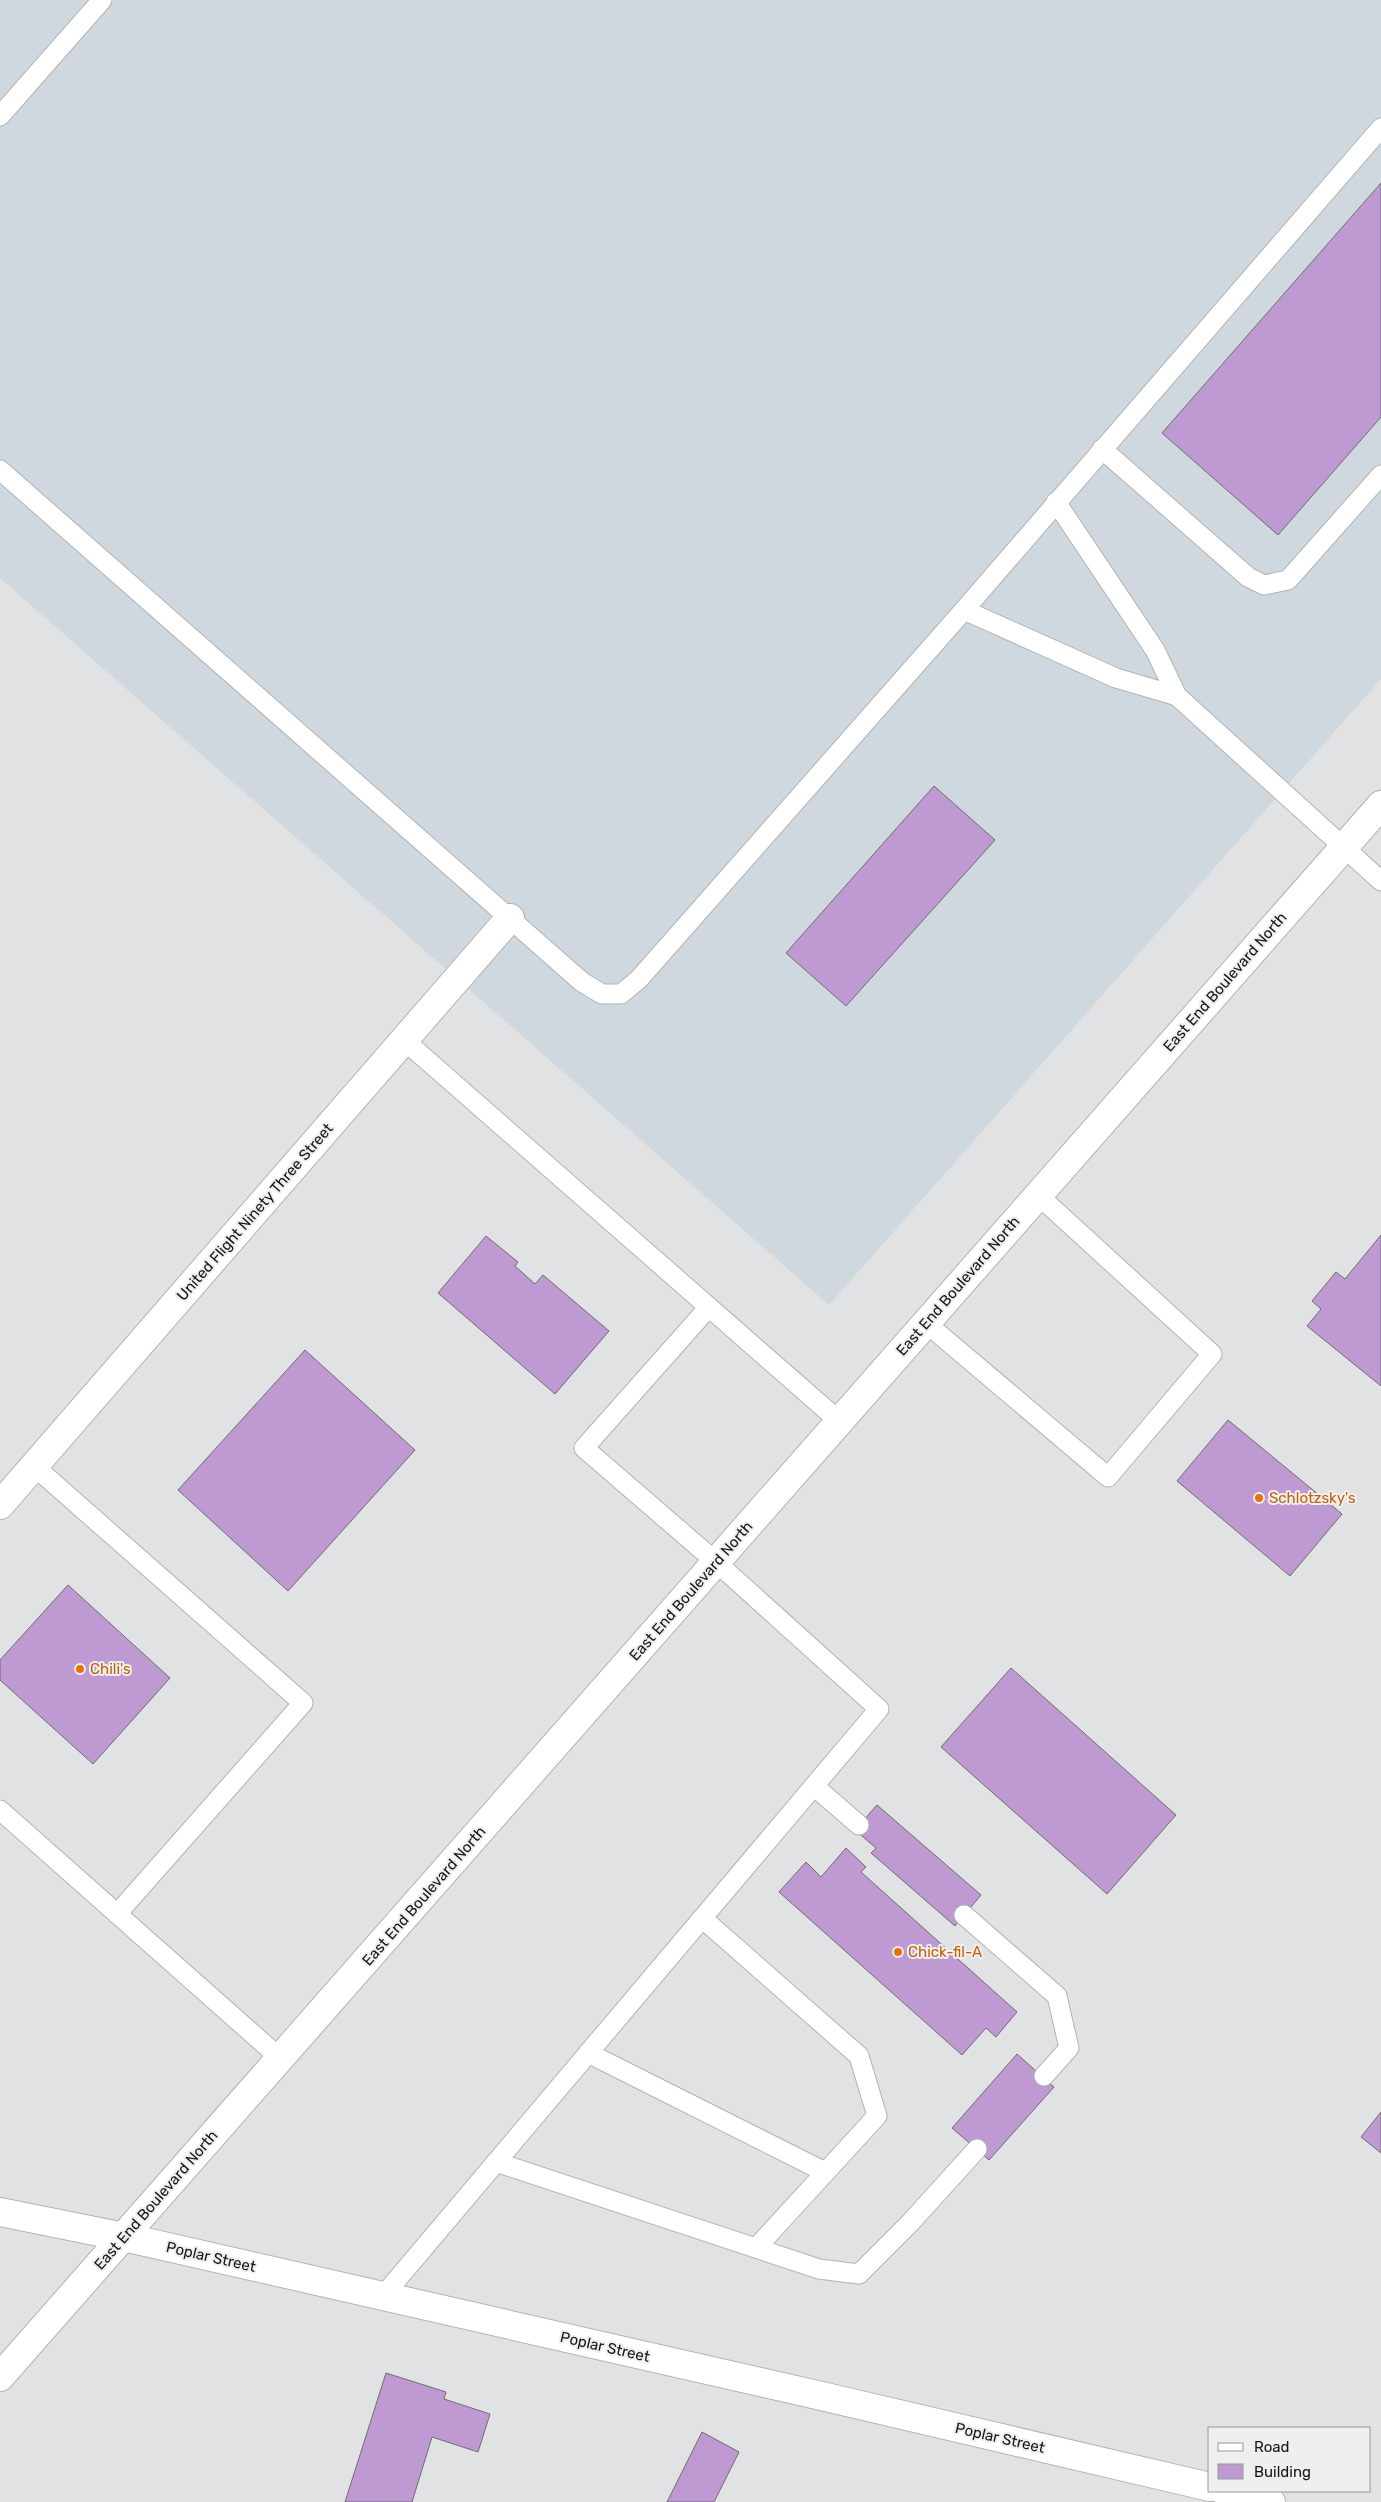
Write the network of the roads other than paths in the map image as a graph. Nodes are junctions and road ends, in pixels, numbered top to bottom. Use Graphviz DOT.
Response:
graph roads {
  1 [pos="102,0"];
  2 [pos="0,116"];
  3 [pos="1381,128"];
  4 [pos="1102,449"];
  5 [pos="0,470"];
  6 [pos="1381,475"];
  7 [pos="1056,502"];
  8 [pos="964,610"];
  9 [pos="1177,696"];
  10 [pos="1381,805"];
  11 [pos="1342,848"];
  12 [pos="1381,881"];
  13 [pos="510,918"];
  14 [pos="404,1040"];
  15 [pos="1038,1195"];
  16 [pos="709,1307"];
  17 [pos="926,1323"];
  18 [pos="839,1421"];
  19 [pos="34,1466"];
  20 [pos="0,1505"];
  21 [pos="716,1562"];
  22 [pos="814,1786"];
  23 [pos="0,1810"];
  24 [pos="859,1825"];
  25 [pos="117,1914"];
  26 [pos="964,1915"];
  27 [pos="702,1918"];
  28 [pos="588,2053"];
  29 [pos="281,2059"];
  30 [pos="1044,2076"];
  31 [pos="977,2149"];
  32 [pos="496,2162"];
  33 [pos="825,2172"];
  34 [pos="0,2212"];
  35 [pos="124,2237"];
  36 [pos="756,2248"];
  37 [pos="383,2296"];
  38 [pos="0,2377"];
  39 [pos="1208,2488"];
  40 [pos="1228,2492"];
  41 [pos="1272,2502"];
  1 -- 2 [label="lane"];
  3 -- 4 [label="lane"];
  4 -- 6 [label="lane"];
  4 -- 7 [label="lane"];
  5 -- 13 [label="lane"];
  7 -- 8 [label="lane"];
  7 -- 9 [label="lane"];
  8 -- 9 [label="lane"];
  8 -- 13 [label="lane"];
  9 -- 11 [label="lane"];
  10 -- 11 [label="main road, East End Boulevard North"];
  11 -- 12 [label="lane"];
  11 -- 15 [label="main road, East End Boulevard North"];
  13 -- 14 [label="main road, United Flight Ninety Three Street"];
  14 -- 16 [label="lane"];
  14 -- 19 [label="main road, United Flight Ninety Three Street"];
  15 -- 17 [label="main road, East End Boulevard North"];
  15 -- 17 [label="lane"];
  16 -- 18 [label="lane"];
  16 -- 21 [label="lane"];
  17 -- 18 [label="main road, East End Boulevard North"];
  18 -- 21 [label="main road, East End Boulevard North"];
  19 -- 20 [label="main road, United Flight Ninety Three Street"];
  19 -- 25 [label="lane"];
  21 -- 22 [label="lane"];
  21 -- 29 [label="main road, East End Boulevard North"];
  22 -- 24 [label="lane"];
  22 -- 27 [label="lane"];
  23 -- 25 [label="lane"];
  25 -- 29 [label="lane"];
  26 -- 30 [label="lane"];
  27 -- 28 [label="lane"];
  27 -- 33 [label="lane"];
  28 -- 32 [label="lane"];
  28 -- 33 [label="lane"];
  29 -- 35 [label="main road, East End Boulevard North"];
  31 -- 36 [label="lane"];
  32 -- 36 [label="lane"];
  32 -- 37 [label="lane"];
  33 -- 36 [label="lane"];
  34 -- 35 [label="main road, Poplar Street"];
  35 -- 37 [label="main road, Poplar Street"];
  35 -- 38 [label="main road, East End Boulevard North"];
  37 -- 39 [label="main road, Poplar Street"];
  40 -- 41 [label="main road"];
}
